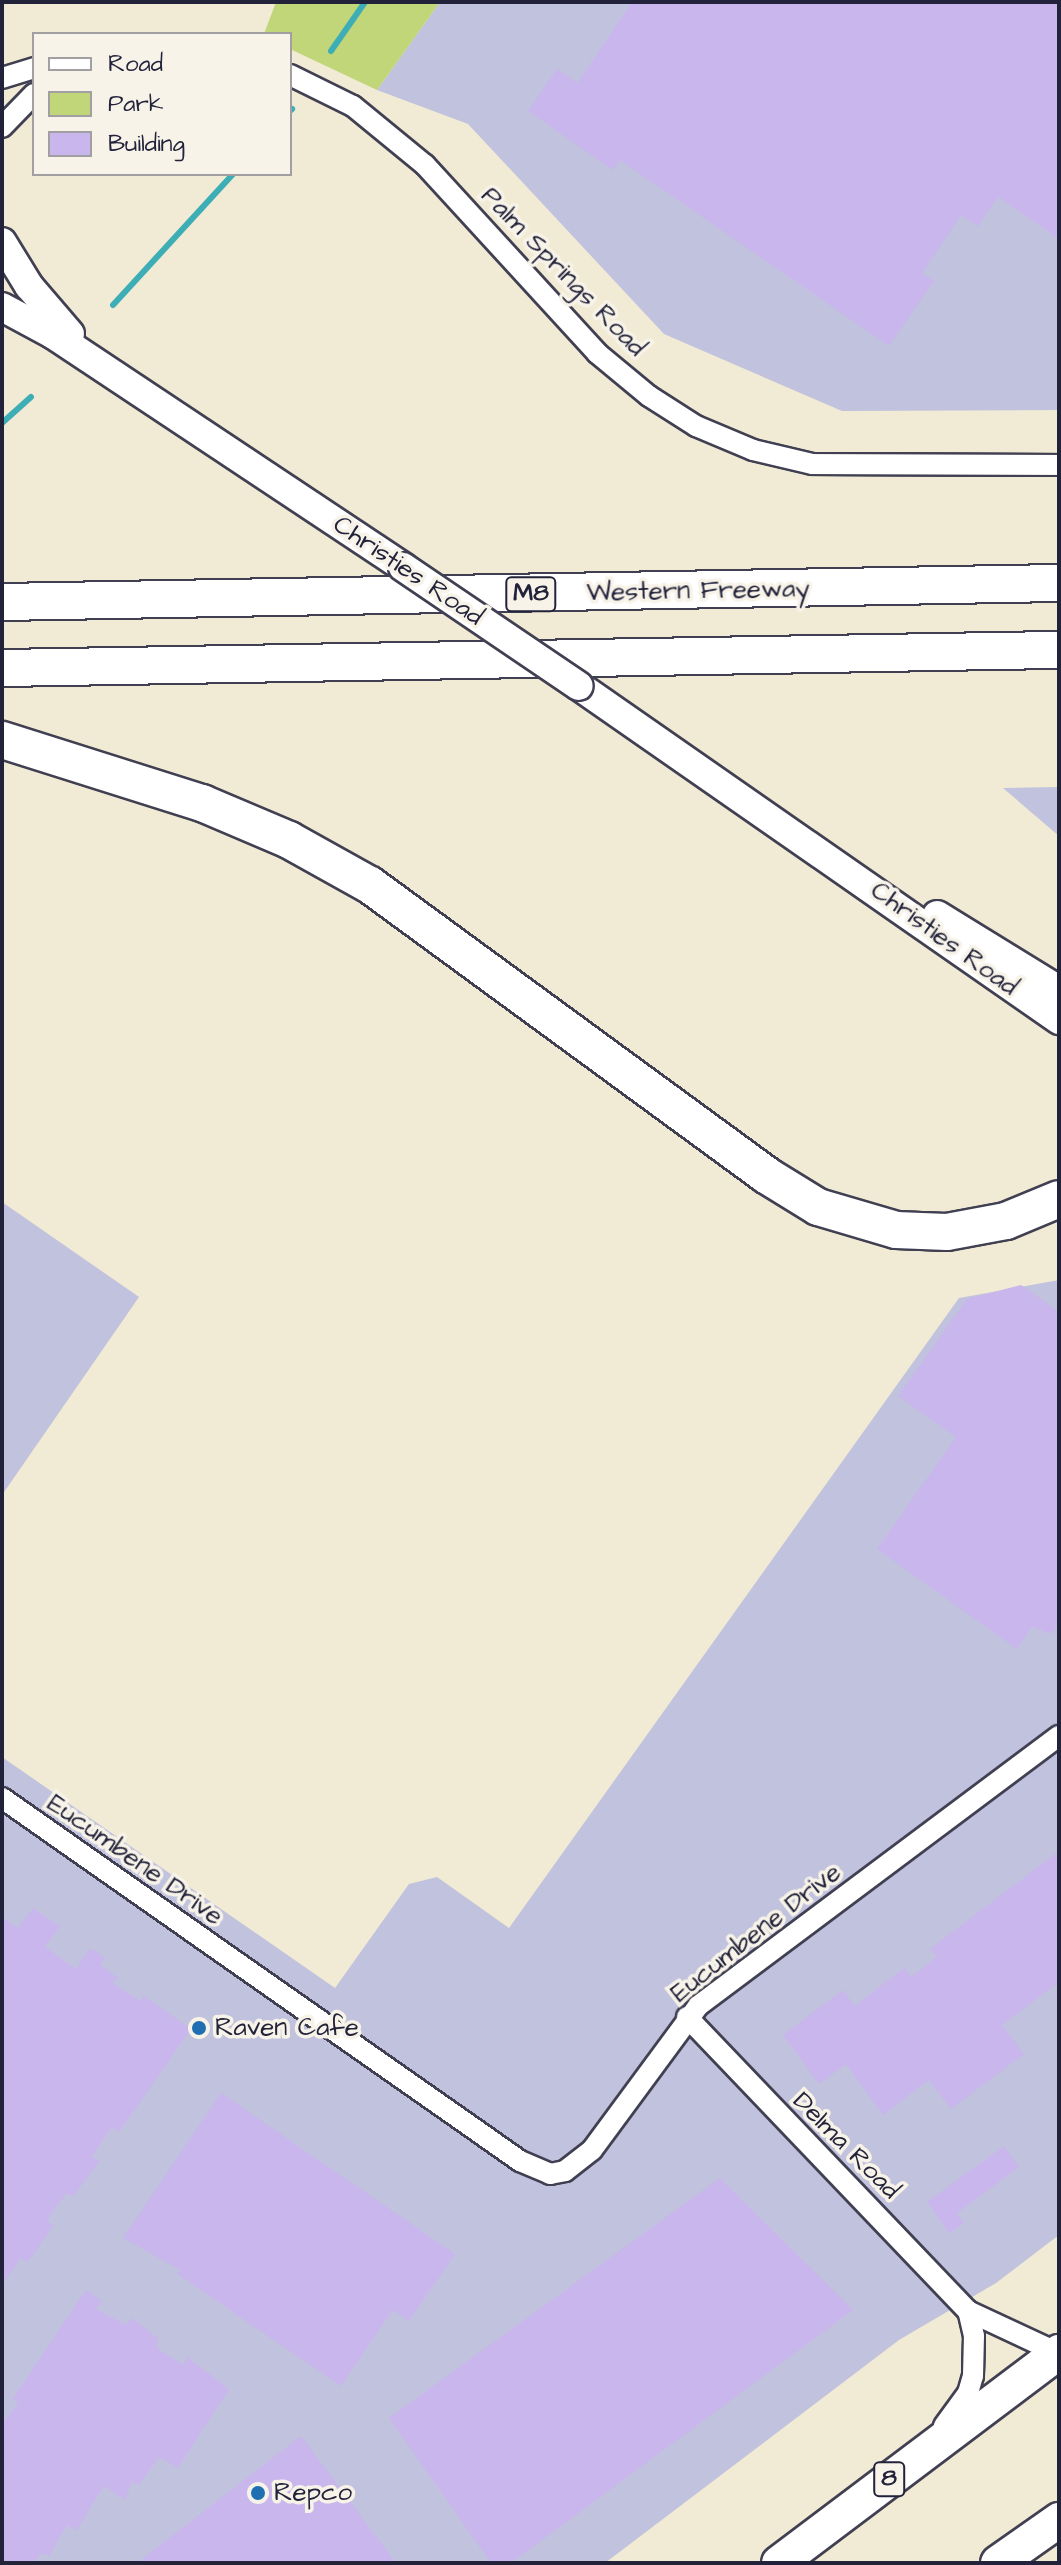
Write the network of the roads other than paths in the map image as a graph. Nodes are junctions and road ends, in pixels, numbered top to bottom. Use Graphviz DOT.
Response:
graph roads {
  1 [pos="32,69"];
  2 [pos="292,76"];
  3 [pos="2,78"];
  4 [pos="32,96"];
  5 [pos="2,127"];
  6 [pos="2,242"];
  7 [pos="2,307"];
  8 [pos="104,368"];
  9 [pos="1059,465"];
  10 [pos="1059,583"];
  11 [pos="2,602"];
  12 [pos="1059,650"];
  13 [pos="2,668"];
  14 [pos="2,740"];
  15 [pos="791,829"];
  16 [pos="980,939"];
  17 [pos="1059,990"];
  18 [pos="1059,1003"];
  19 [pos="1059,1020"];
  20 [pos="1059,1199"];
  21 [pos="1059,1736"];
  22 [pos="2,1798"];
  23 [pos="687,2017"];
  24 [pos="968,2311"];
  25 [pos="1059,2352"];
  26 [pos="909,2464"];
  27 [pos="1059,2520"];
  28 [pos="779,2563"];
  29 [pos="998,2563"];
  1 -- 3 [label="street"];
  2 -- 9 [label="street, Palm Springs Road"];
  4 -- 5 [label="street"];
  6 -- 8 [label="main road, Christies Road"];
  7 -- 8 [label="main road, Christies Road"];
  8 -- 15 [label="main road, Christies Road, bridge"];
  10 -- 11 [label="highway, Western Freeway / M8"];
  12 -- 13 [label="highway"];
  14 -- 20 [label="highway"];
  15 -- 16 [label="main road, Christies Road"];
  15 -- 19 [label="main road, Christies Road"];
  16 -- 17 [label="main road, Christies Road"];
  16 -- 18 [label="main road"];
  21 -- 23 [label="street, Eucumbene Drive"];
  22 -- 23 [label="street, Eucumbene Drive"];
  23 -- 24 [label="street, Delma Road"];
  24 -- 25 [label="street, Delma Road"];
  24 -- 26 [label="street"];
  25 -- 26 [label="highway, 8"];
  26 -- 28 [label="highway, 8"];
  27 -- 29 [label="highway"];
}
